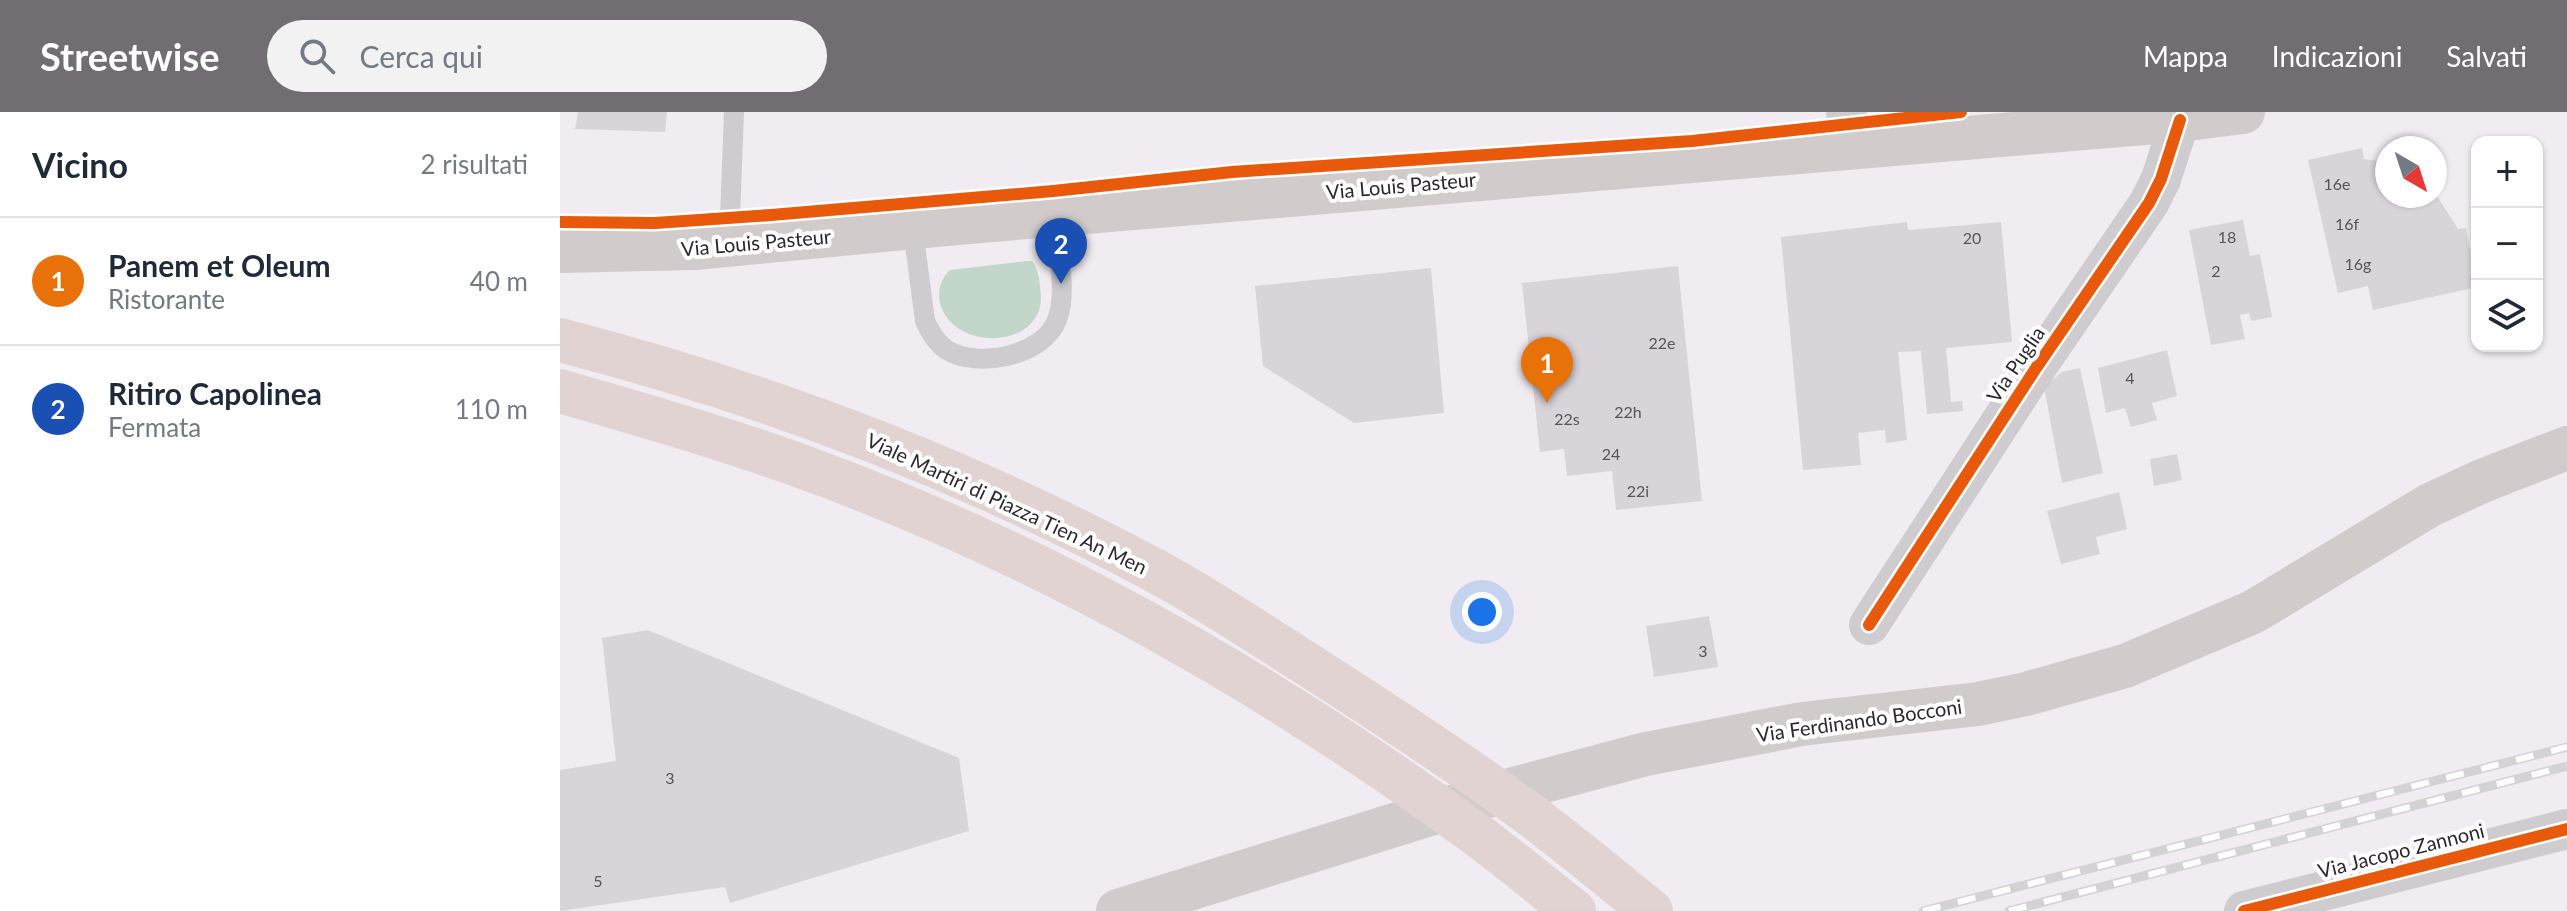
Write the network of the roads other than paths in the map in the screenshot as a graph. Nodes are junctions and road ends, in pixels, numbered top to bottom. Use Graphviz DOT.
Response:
graph roads {
  1 [pos="734,112"];
  2 [pos="2243,112"];
  3 [pos="2180,120"];
  4 [pos="1850,130"];
  5 [pos="1054,215"];
  6 [pos="913,229"];
  7 [pos="729,246"];
  8 [pos="560,251"];
  9 [pos="560,340"];
  10 [pos="560,391"];
  11 [pos="2567,448"];
  12 [pos="1869,625"];
  13 [pos="2567,829"];
  14 [pos="1118,911"];
  15 [pos="1574,911"];
  16 [pos="1651,911"];
  17 [pos="2244,911"];
  1 -- 7 [label="lane"];
  2 -- 3 [label="main road, Via Louis Pasteur"];
  3 -- 4 [label="main road, Via Louis Pasteur"];
  3 -- 12 [label="street, Via Puglia"];
  4 -- 5 [label="main road, Via Louis Pasteur"];
  5 -- 6 [label="main road, Via Louis Pasteur"];
  5 -- 6 [label="lane"];
  6 -- 7 [label="main road, Via Louis Pasteur"];
  7 -- 8 [label="main road, Via Louis Pasteur"];
  9 -- 16 [label="highway, Viale Martiri di Piazza Tien An Men"];
  10 -- 15 [label="highway"];
  11 -- 14 [label="main road, Via Ferdinando Bocconi"];
  13 -- 17 [label="street, Via Jacopo Zannoni"];
}
